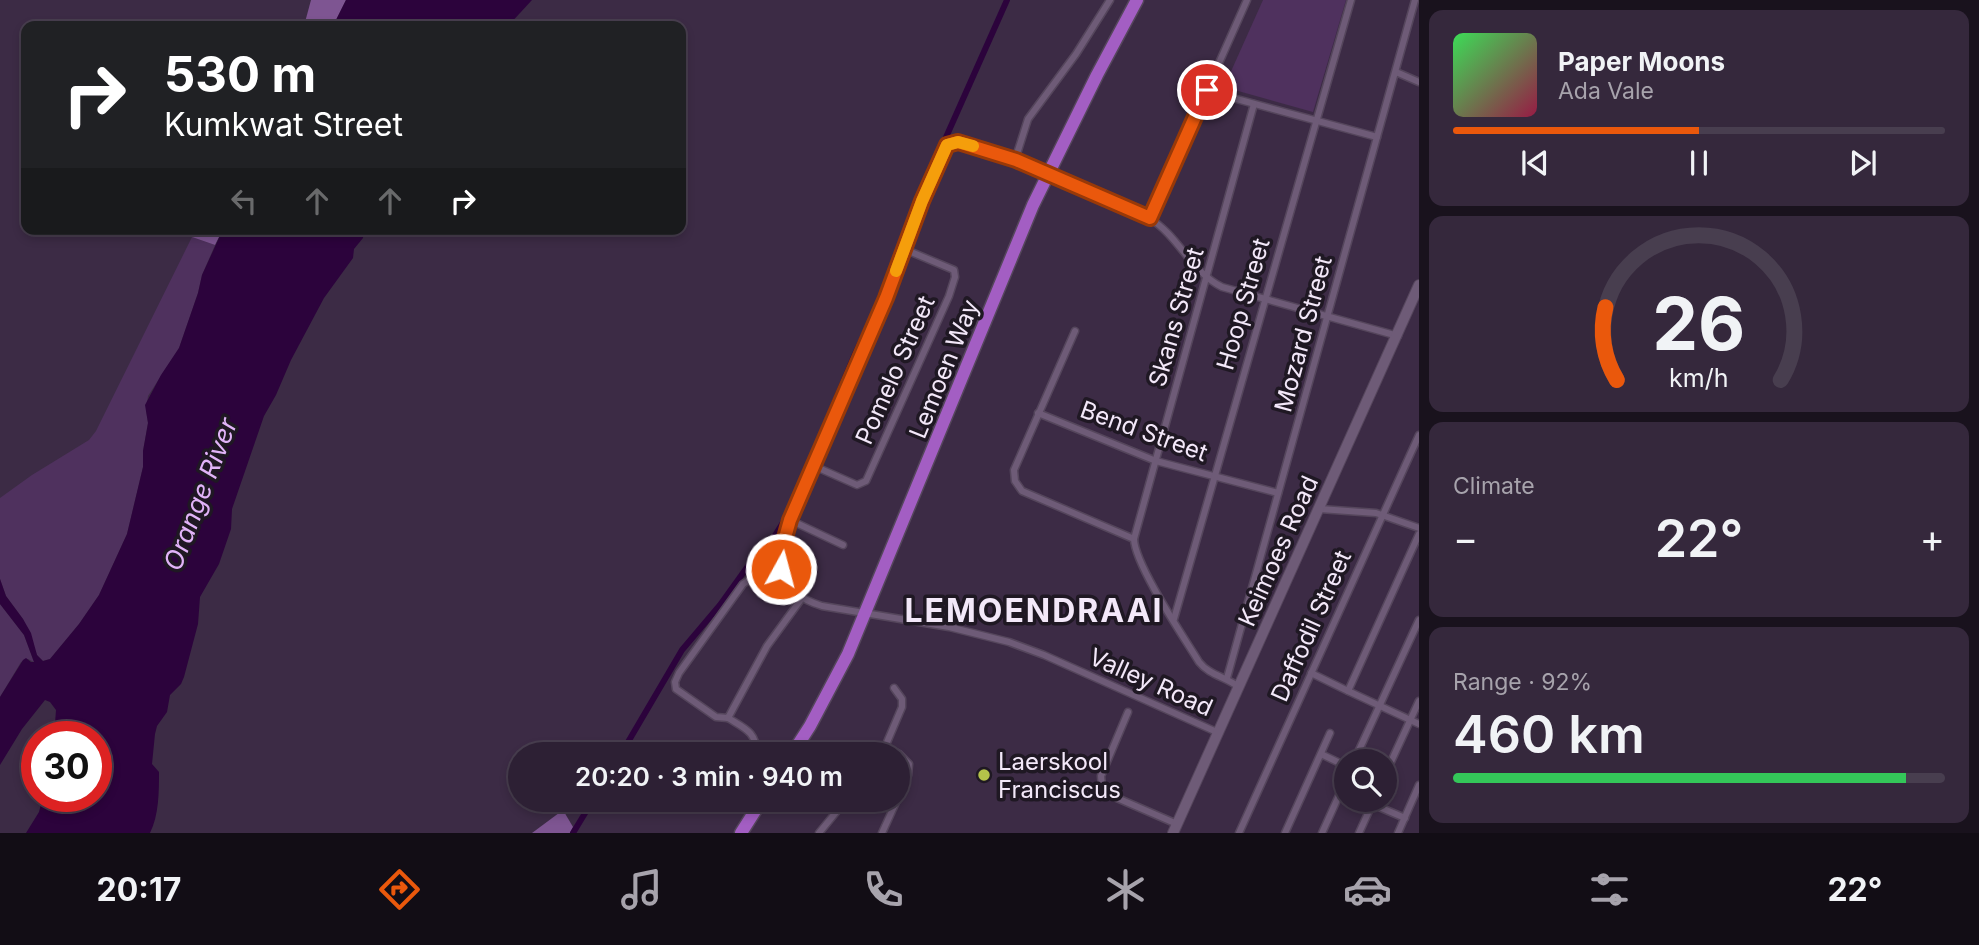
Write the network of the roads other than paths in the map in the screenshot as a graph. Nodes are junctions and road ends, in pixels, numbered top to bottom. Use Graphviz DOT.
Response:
graph roads {
  1 [pos="1110,0"];
  2 [pos="1137,0"];
  3 [pos="1247,0"];
  4 [pos="1351,0"];
  5 [pos="1415,0"];
  6 [pos="1396,72"];
  7 [pos="1419,82"];
  8 [pos="1207,90"];
  9 [pos="1254,104"];
  10 [pos="1315,121"];
  11 [pos="1377,137"];
  12 [pos="1016,160"];
  13 [pos="1049,173"];
  14 [pos="1150,218"];
  15 [pos="904,250"];
  16 [pos="1207,279"];
  17 [pos="1419,285"];
  18 [pos="1265,299"];
  19 [pos="1328,316"];
  20 [pos="1075,331"];
  21 [pos="1398,336"];
  22 [pos="1038,413"];
  23 [pos="1419,435"];
  24 [pos="1156,461"];
  25 [pos="814,466"];
  26 [pos="1216,477"];
  27 [pos="1278,493"];
  28 [pos="1320,509"];
  29 [pos="1382,514"];
  30 [pos="790,520"];
  31 [pos="1419,531"];
  32 [pos="1134,539"];
  33 [pos="843,545"];
  34 [pos="781,569"];
  35 [pos="802,598"];
  36 [pos="866,614"];
  37 [pos="1174,619"];
  38 [pos="1419,620"];
  39 [pos="1311,673"];
  40 [pos="1227,678"];
  41 [pos="1239,687"];
  42 [pos="894,688"];
  43 [pos="1348,691"];
  44 [pos="1419,701"];
  45 [pos="1379,705"];
  46 [pos="1128,712"];
  47 [pos="728,718"];
  48 [pos="1410,720"];
  49 [pos="1419,724"];
  50 [pos="1219,733"];
  51 [pos="1330,733"];
  52 [pos="756,742"];
  53 [pos="799,742"];
  54 [pos="888,742"];
  55 [pos="1359,749"];
  56 [pos="1397,749"];
  57 [pos="1321,754"];
  58 [pos="1334,760"];
  59 [pos="1419,785"];
  60 [pos="1334,806"];
  61 [pos="754,812"];
  62 [pos="836,812"];
  63 [pos="892,812"];
  64 [pos="1368,812"];
  65 [pos="1393,812"];
  66 [pos="1405,818"];
  67 [pos="1175,828"];
  68 [pos="741,833"];
  69 [pos="819,833"];
  70 [pos="883,833"];
  71 [pos="1239,833"];
  72 [pos="1285,833"];
  73 [pos="1322,833"];
  74 [pos="1359,833"];
  75 [pos="1398,833"];
  1 -- 12 [label="street"];
  2 -- 13 [label="highway, Lemoen Way"];
  3 -- 8 [label="street"];
  4 -- 10 [label="street, Hoop Street"];
  5 -- 6 [label="street, Mozard Street"];
  6 -- 7 [label="street"];
  6 -- 11 [label="street, Mozard Street"];
  8 -- 9 [label="street"];
  8 -- 14 [label="street"];
  9 -- 10 [label="street"];
  9 -- 16 [label="street, Skans Street"];
  10 -- 11 [label="street"];
  10 -- 18 [label="street, Hoop Street"];
  11 -- 19 [label="street, Mozard Street"];
  12 -- 13 [label="street"];
  12 -- 15 [label="street"];
  13 -- 14 [label="street"];
  13 -- 36 [label="highway, Lemoen Way"];
  14 -- 16 [label="street"];
  15 -- 25 [label="street"];
  15 -- 25 [label="street, Pomelo Street"];
  16 -- 18 [label="street"];
  16 -- 24 [label="street, Skans Street"];
  17 -- 21 [label="street, Keimoes Road"];
  18 -- 19 [label="street"];
  18 -- 26 [label="street, Hoop Street"];
  19 -- 21 [label="street"];
  19 -- 27 [label="street, Mozard Street"];
  20 -- 22 [label="street"];
  21 -- 28 [label="street, Keimoes Road"];
  22 -- 24 [label="street, Bend Street"];
  22 -- 32 [label="street"];
  23 -- 29 [label="street, Daffodil Street"];
  24 -- 26 [label="street, Bend Street"];
  24 -- 32 [label="street, Skans Street"];
  25 -- 30 [label="street"];
  26 -- 27 [label="street, Bend Street"];
  26 -- 37 [label="street, Hoop Street"];
  27 -- 40 [label="street, Mozard Street"];
  28 -- 29 [label="street"];
  28 -- 41 [label="street, Keimoes Road"];
  29 -- 31 [label="street"];
  29 -- 39 [label="street, Daffodil Street"];
  30 -- 33 [label="street"];
  30 -- 34 [label="street"];
  31 -- 43 [label="street"];
  32 -- 37 [label="street"];
  34 -- 35 [label="street"];
  34 -- 47 [label="street"];
  35 -- 36 [label="street, Valley Road"];
  35 -- 47 [label="street"];
  36 -- 50 [label="street, Valley Road"];
  36 -- 53 [label="highway, Lemoen Way"];
  37 -- 40 [label="street"];
  38 -- 45 [label="street"];
  39 -- 43 [label="street"];
  39 -- 71 [label="street, Daffodil Street"];
  40 -- 41 [label="street"];
  41 -- 50 [label="street, Keimoes Road"];
  42 -- 54 [label="street"];
  43 -- 45 [label="street"];
  44 -- 48 [label="street"];
  45 -- 48 [label="street"];
  45 -- 55 [label="street"];
  46 -- 67 [label="street"];
  47 -- 52 [label="street"];
  48 -- 49 [label="street"];
  48 -- 56 [label="street"];
  50 -- 67 [label="street, Keimoes Road"];
  51 -- 57 [label="street"];
  57 -- 58 [label="street"];
  57 -- 72 [label="street"];
  59 -- 66 [label="street"];
  60 -- 73 [label="street"];
  61 -- 68 [label="highway"];
  62 -- 69 [label="street"];
  63 -- 70 [label="street"];
  64 -- 74 [label="street"];
  65 -- 66 [label="street"];
  66 -- 75 [label="street"];
}
